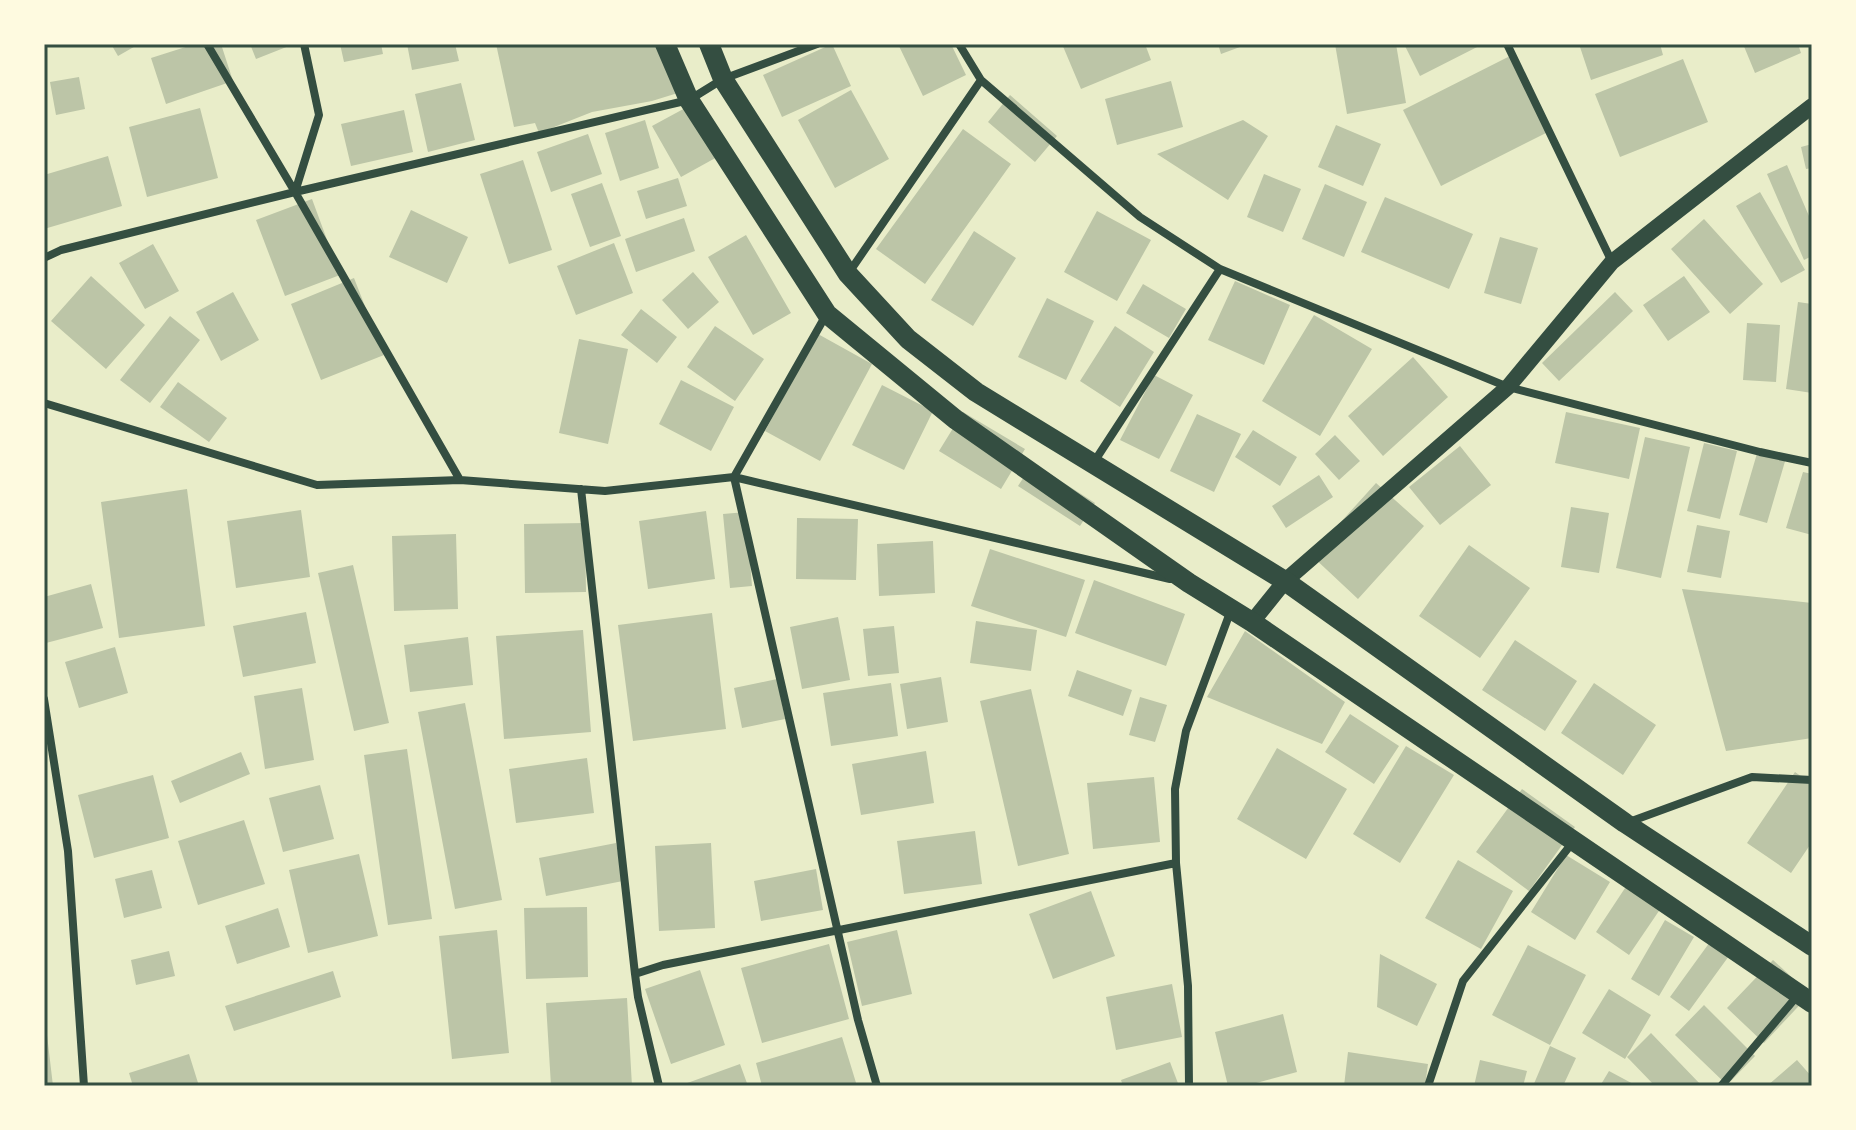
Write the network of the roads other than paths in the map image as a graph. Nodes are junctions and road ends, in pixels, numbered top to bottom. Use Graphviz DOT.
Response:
graph roads {
  1 [pos="207,44"];
  2 [pos="304,44"];
  3 [pos="665,44"];
  4 [pos="709,44"];
  5 [pos="817,44"];
  6 [pos="959,44"];
  7 [pos="1507,44"];
  8 [pos="723,79"];
  9 [pos="981,80"];
  10 [pos="689,100"];
  11 [pos="1812,106"];
  12 [pos="295,192"];
  13 [pos="44,258"];
  14 [pos="1612,262"];
  15 [pos="1220,269"];
  16 [pos="848,274"];
  17 [pos="827,314"];
  18 [pos="1508,387"];
  19 [pos="44,403"];
  20 [pos="1812,463"];
  21 [pos="1093,464"];
  22 [pos="734,477"];
  23 [pos="460,480"];
  24 [pos="581,489"];
  25 [pos="1285,581"];
  26 [pos="1189,583"];
  27 [pos="1232,609"];
  28 [pos="1252,622"];
  29 [pos="44,699"];
  30 [pos="1812,780"];
  31 [pos="1625,823"];
  32 [pos="1574,841"];
  33 [pos="1176,863"];
  34 [pos="838,930"];
  35 [pos="1812,946"];
  36 [pos="635,974"];
  37 [pos="1805,999"];
  38 [pos="84,1086"];
  39 [pos="659,1086"];
  40 [pos="877,1086"];
  41 [pos="1189,1086"];
  42 [pos="1428,1086"];
  43 [pos="1721,1086"];
  1 -- 12 [label="street"];
  2 -- 12 [label="street"];
  3 -- 10 [label="main road"];
  4 -- 8 [label="main road"];
  5 -- 8 [label="street"];
  6 -- 9 [label="street"];
  7 -- 14 [label="street"];
  8 -- 10 [label="street"];
  8 -- 16 [label="main road"];
  9 -- 15 [label="street"];
  9 -- 16 [label="street"];
  10 -- 12 [label="street"];
  10 -- 17 [label="main road"];
  11 -- 14 [label="main road"];
  12 -- 13 [label="street"];
  12 -- 23 [label="street"];
  14 -- 18 [label="main road"];
  15 -- 18 [label="street"];
  15 -- 21 [label="street"];
  16 -- 21 [label="main road"];
  17 -- 22 [label="street"];
  17 -- 26 [label="main road"];
  18 -- 20 [label="street"];
  18 -- 25 [label="main road"];
  19 -- 23 [label="street"];
  21 -- 25 [label="main road"];
  22 -- 24 [label="street"];
  22 -- 26 [label="street"];
  22 -- 34 [label="street"];
  23 -- 24 [label="street"];
  24 -- 36 [label="street"];
  25 -- 28 [label="main road"];
  25 -- 31 [label="main road"];
  26 -- 27 [label="main road"];
  27 -- 28 [label="main road"];
  27 -- 33 [label="street"];
  28 -- 32 [label="main road"];
  29 -- 38 [label="street"];
  30 -- 31 [label="street"];
  31 -- 35 [label="main road"];
  32 -- 37 [label="main road"];
  32 -- 42 [label="street"];
  33 -- 34 [label="street"];
  33 -- 41 [label="street"];
  34 -- 36 [label="street"];
  34 -- 40 [label="street"];
  36 -- 39 [label="street"];
  37 -- 43 [label="street"];
}
